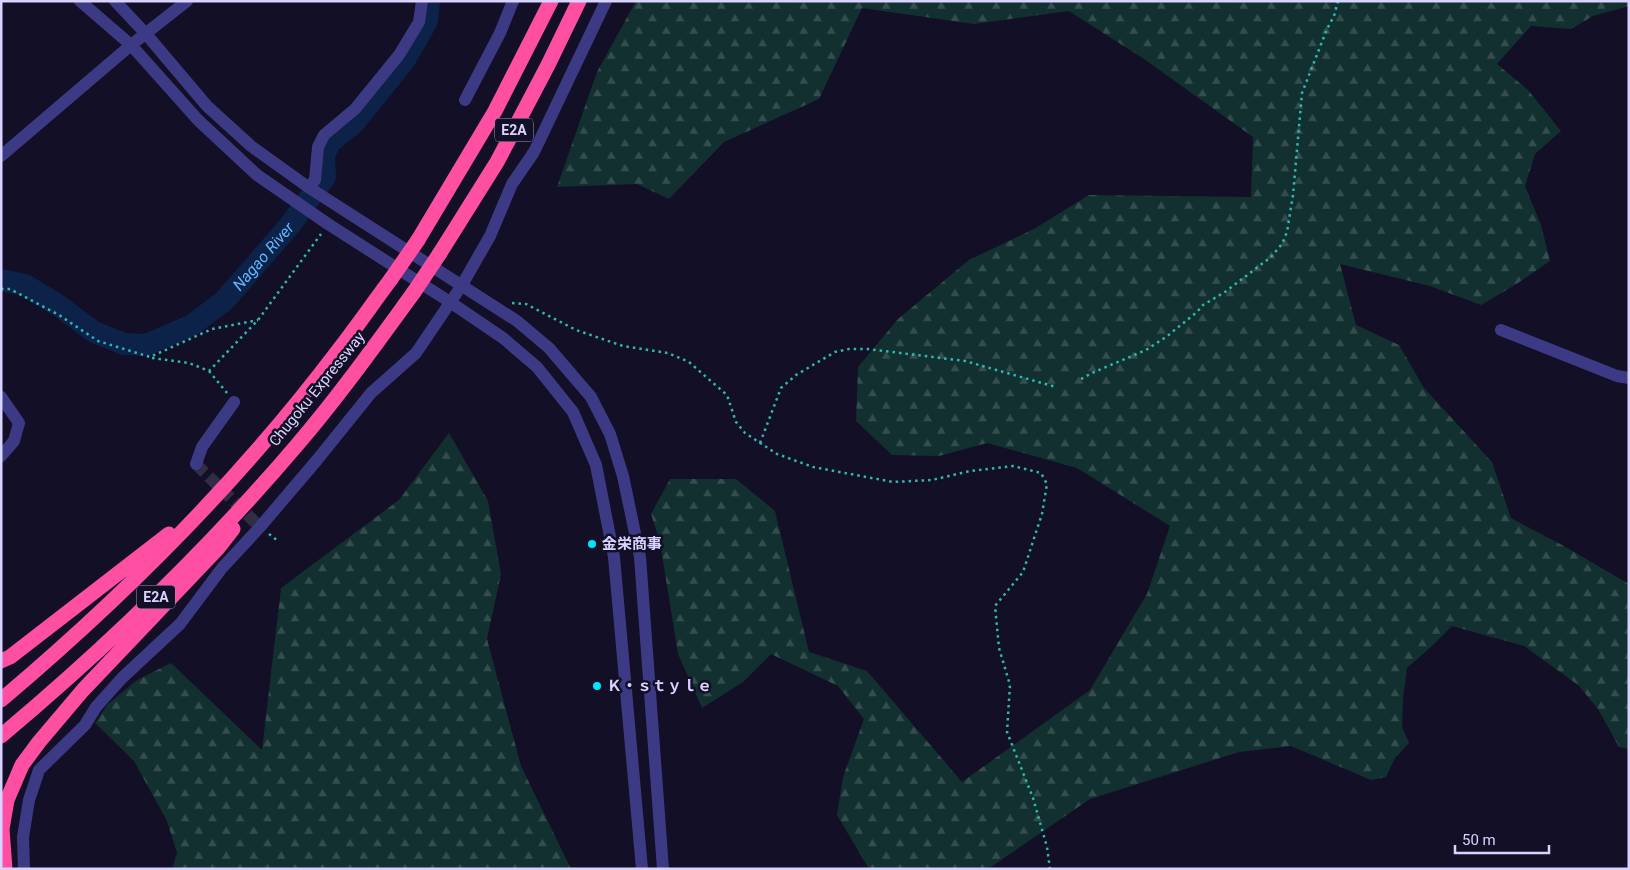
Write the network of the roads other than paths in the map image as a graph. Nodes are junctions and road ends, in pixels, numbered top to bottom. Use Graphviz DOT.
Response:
graph roads {
  1 [pos="80,1"];
  2 [pos="115,1"];
  3 [pos="187,1"];
  4 [pos="422,1"];
  5 [pos="513,1"];
  6 [pos="550,1"];
  7 [pos="579,1"];
  8 [pos="606,1"];
  9 [pos="146,34"];
  10 [pos="131,45"];
  11 [pos="465,100"];
  12 [pos="1,156"];
  13 [pos="308,187"];
  14 [pos="462,285"];
  15 [pos="450,302"];
  16 [pos="1501,330"];
  17 [pos="1629,378"];
  18 [pos="1,397"];
  19 [pos="234,402"];
  20 [pos="297,444"];
  21 [pos="1,456"];
  22 [pos="196,464"];
  23 [pos="207,504"];
  24 [pos="1,661"];
  25 [pos="1,700"];
  26 [pos="1,736"];
  27 [pos="5,869"];
  28 [pos="24,869"];
  29 [pos="642,869"];
  30 [pos="663,869"];
  1 -- 10 [label="street"];
  2 -- 9 [label="street"];
  3 -- 9 [label="street"];
  4 -- 13 [label="street"];
  5 -- 11 [label="street"];
  6 -- 23 [label="highway, Chugoku Expressway / E2A, bridge"];
  7 -- 20 [label="highway, Chugoku Expressway / E2A, bridge"];
  8 -- 14 [label="street"];
  9 -- 10 [label="street"];
  9 -- 13 [label="street"];
  10 -- 12 [label="street"];
  10 -- 15 [label="street"];
  13 -- 14 [label="street"];
  14 -- 15 [label="street"];
  14 -- 30 [label="street"];
  15 -- 28 [label="street"];
  15 -- 29 [label="street"];
  16 -- 17 [label="street"];
  18 -- 21 [label="street"];
  19 -- 22 [label="street"];
  20 -- 26 [label="highway, Chugoku Expressway / E2A"];
  20 -- 27 [label="highway"];
  23 -- 24 [label="highway"];
  23 -- 25 [label="highway, Chugoku Expressway / E2A"];
}
